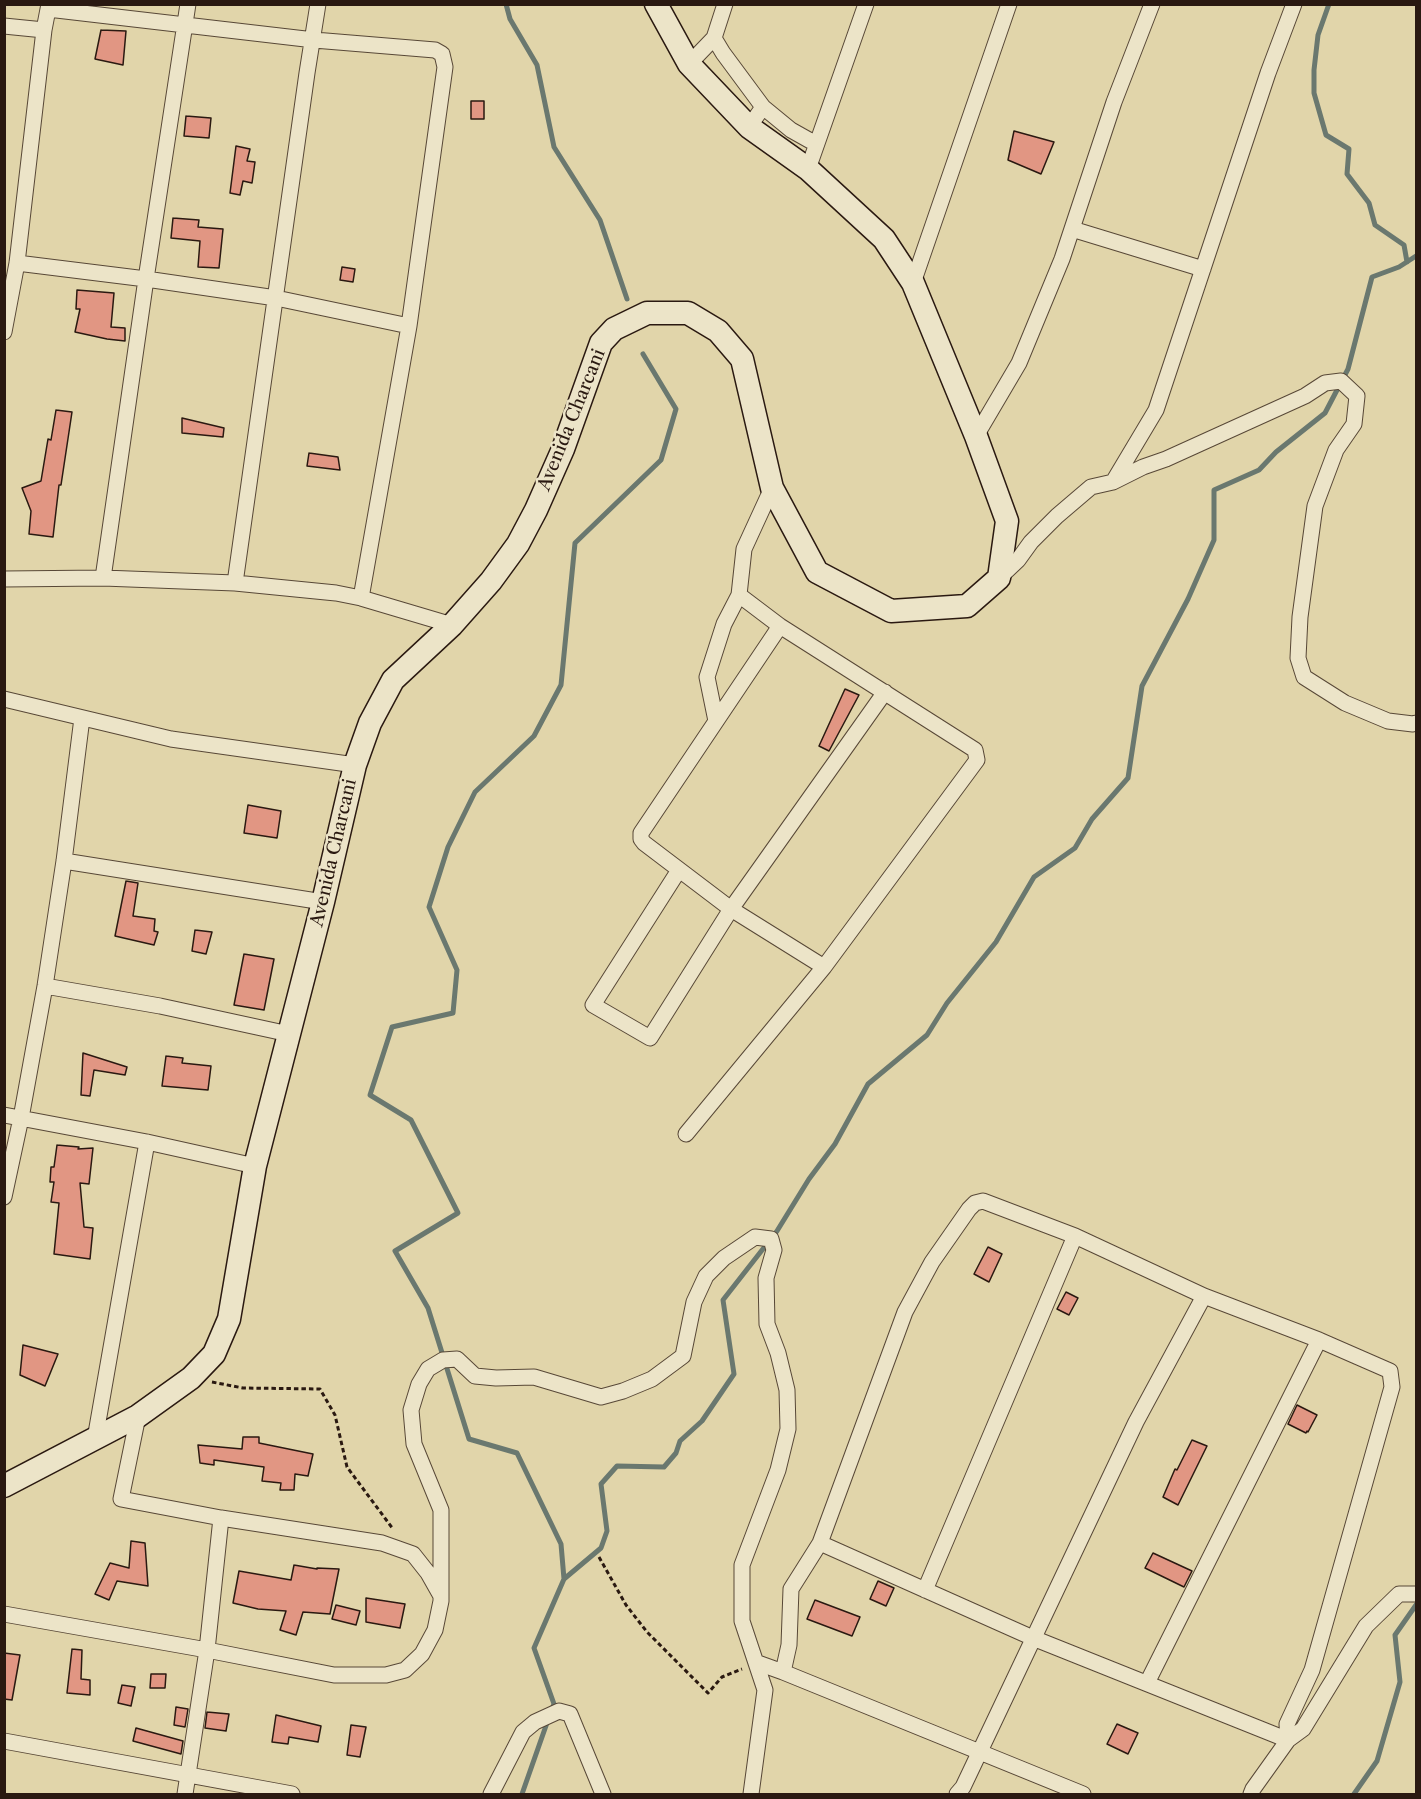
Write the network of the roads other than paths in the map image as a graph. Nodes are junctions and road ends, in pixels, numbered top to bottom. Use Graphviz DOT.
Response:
graph roads {
  1 [pos="188,4"];
  2 [pos="318,4"];
  3 [pos="656,4"];
  4 [pos="725,4"];
  5 [pos="866,4"];
  6 [pos="1009,4"];
  7 [pos="1152,4"];
  8 [pos="1294,4"];
  9 [pos="49,7"];
  10 [pos="186,24"];
  11 [pos="4,26"];
  12 [pos="44,30"];
  13 [pos="714,38"];
  14 [pos="314,40"];
  15 [pos="689,64"];
  16 [pos="763,107"];
  17 [pos="749,127"];
  18 [pos="816,144"];
  19 [pos="808,169"];
  20 [pos="1072,229"];
  21 [pos="17,263"];
  22 [pos="1203,269"];
  23 [pos="146,279"];
  24 [pos="913,284"];
  25 [pos="8,295"];
  26 [pos="276,298"];
  27 [pos="409,326"];
  28 [pos="4,332"];
  29 [pos="976,436"];
  30 [pos="1113,482"];
  31 [pos="772,488"];
  32 [pos="103,578"];
  33 [pos="999,578"];
  34 [pos="4,579"];
  35 [pos="235,583"];
  36 [pos="739,595"];
  37 [pos="362,598"];
  38 [pos="452,625"];
  39 [pos="780,626"];
  40 [pos="885,692"];
  41 [pos="4,699"];
  42 [pos="82,717"];
  43 [pos="716,721"];
  44 [pos="1416,723"];
  45 [pos="355,765"];
  46 [pos="64,861"];
  47 [pos="680,870"];
  48 [pos="323,902"];
  49 [pos="730,909"];
  50 [pos="824,967"];
  51 [pos="45,986"];
  52 [pos="289,1034"];
  53 [pos="4,1115"];
  54 [pos="21,1118"];
  55 [pos="686,1134"];
  56 [pos="147,1142"];
  57 [pos="255,1166"];
  58 [pos="4,1197"];
  59 [pos="1075,1236"];
  60 [pos="1203,1296"];
  61 [pos="1319,1340"];
  62 [pos="138,1416"];
  63 [pos="95,1439"];
  64 [pos="4,1486"];
  65 [pos="221,1518"];
  66 [pos="820,1543"];
  67 [pos="925,1590"];
  68 [pos="1416,1594"];
  69 [pos="441,1596"];
  70 [pos="4,1614"];
  71 [pos="1033,1638"];
  72 [pos="207,1650"];
  73 [pos="758,1663"];
  74 [pos="783,1672"];
  75 [pos="1147,1683"];
  76 [pos="1288,1740"];
  77 [pos="4,1741"];
  78 [pos="979,1753"];
  79 [pos="187,1775"];
  80 [pos="755,1793"];
  81 [pos="184,1794"];
  82 [pos="292,1794"];
  83 [pos="491,1794"];
  84 [pos="603,1794"];
  85 [pos="957,1794"];
  86 [pos="1083,1794"];
  87 [pos="1251,1794"];
  1 -- 10 [label="street"];
  2 -- 14 [label="street"];
  3 -- 15 [label="main road"];
  4 -- 13 [label="street"];
  5 -- 18 [label="street"];
  6 -- 24 [label="street"];
  7 -- 20 [label="street"];
  8 -- 22 [label="street"];
  9 -- 10 [label="street"];
  9 -- 12 [label="street"];
  10 -- 14 [label="street"];
  10 -- 23 [label="street"];
  11 -- 12 [label="street"];
  12 -- 21 [label="street"];
  13 -- 15 [label="street"];
  13 -- 16 [label="street"];
  14 -- 26 [label="street"];
  14 -- 27 [label="street"];
  15 -- 17 [label="main road"];
  16 -- 17 [label="street"];
  16 -- 18 [label="street"];
  17 -- 19 [label="main road"];
  18 -- 19 [label="street"];
  19 -- 24 [label="main road"];
  20 -- 22 [label="street"];
  20 -- 29 [label="street"];
  21 -- 23 [label="street"];
  21 -- 25 [label="street"];
  22 -- 30 [label="street"];
  23 -- 26 [label="street"];
  23 -- 32 [label="street"];
  24 -- 29 [label="main road"];
  25 -- 28 [label="street"];
  26 -- 27 [label="street"];
  26 -- 35 [label="street"];
  27 -- 37 [label="street"];
  29 -- 33 [label="main road"];
  30 -- 33 [label="street"];
  30 -- 44 [label="street"];
  31 -- 33 [label="main road, Avenida Charcani"];
  31 -- 36 [label="street"];
  31 -- 38 [label="main road, Avenida Charcani"];
  32 -- 34 [label="street"];
  32 -- 35 [label="street"];
  35 -- 37 [label="street"];
  36 -- 39 [label="street"];
  36 -- 43 [label="street"];
  37 -- 38 [label="street"];
  38 -- 45 [label="main road, Avenida Charcani"];
  39 -- 40 [label="street"];
  39 -- 43 [label="street"];
  40 -- 49 [label="street"];
  40 -- 50 [label="street"];
  41 -- 42 [label="street"];
  42 -- 45 [label="street"];
  42 -- 46 [label="street"];
  43 -- 47 [label="street"];
  45 -- 48 [label="main road, Avenida Charcani"];
  46 -- 48 [label="street"];
  46 -- 51 [label="street"];
  47 -- 49 [label="street"];
  47 -- 49 [label="street"];
  48 -- 52 [label="main road, Avenida Charcani"];
  49 -- 50 [label="street"];
  50 -- 55 [label="street"];
  51 -- 52 [label="street"];
  51 -- 54 [label="street"];
  52 -- 57 [label="main road, Avenida Charcani"];
  53 -- 54 [label="street"];
  54 -- 56 [label="street"];
  54 -- 58 [label="street"];
  56 -- 57 [label="street"];
  56 -- 63 [label="street"];
  57 -- 62 [label="main road, Avenida Charcani"];
  59 -- 60 [label="street"];
  59 -- 66 [label="street"];
  59 -- 67 [label="street"];
  60 -- 61 [label="street"];
  60 -- 71 [label="street"];
  61 -- 75 [label="street"];
  61 -- 76 [label="street"];
  62 -- 63 [label="main road, Avenida Charcani"];
  62 -- 65 [label="street"];
  63 -- 64 [label="main road, Avenida Charcani"];
  65 -- 69 [label="street"];
  65 -- 72 [label="street"];
  66 -- 67 [label="street"];
  66 -- 74 [label="street"];
  67 -- 71 [label="street"];
  68 -- 76 [label="street"];
  69 -- 72 [label="street"];
  69 -- 73 [label="street"];
  70 -- 72 [label="street"];
  71 -- 75 [label="street"];
  71 -- 78 [label="street"];
  72 -- 79 [label="street"];
  73 -- 74 [label="street"];
  73 -- 80 [label="street"];
  74 -- 78 [label="street"];
  75 -- 76 [label="street"];
  76 -- 87 [label="street"];
  77 -- 79 [label="street"];
  78 -- 85 [label="street"];
  78 -- 86 [label="street"];
  79 -- 81 [label="street"];
  79 -- 82 [label="street"];
  83 -- 84 [label="street"];
}
